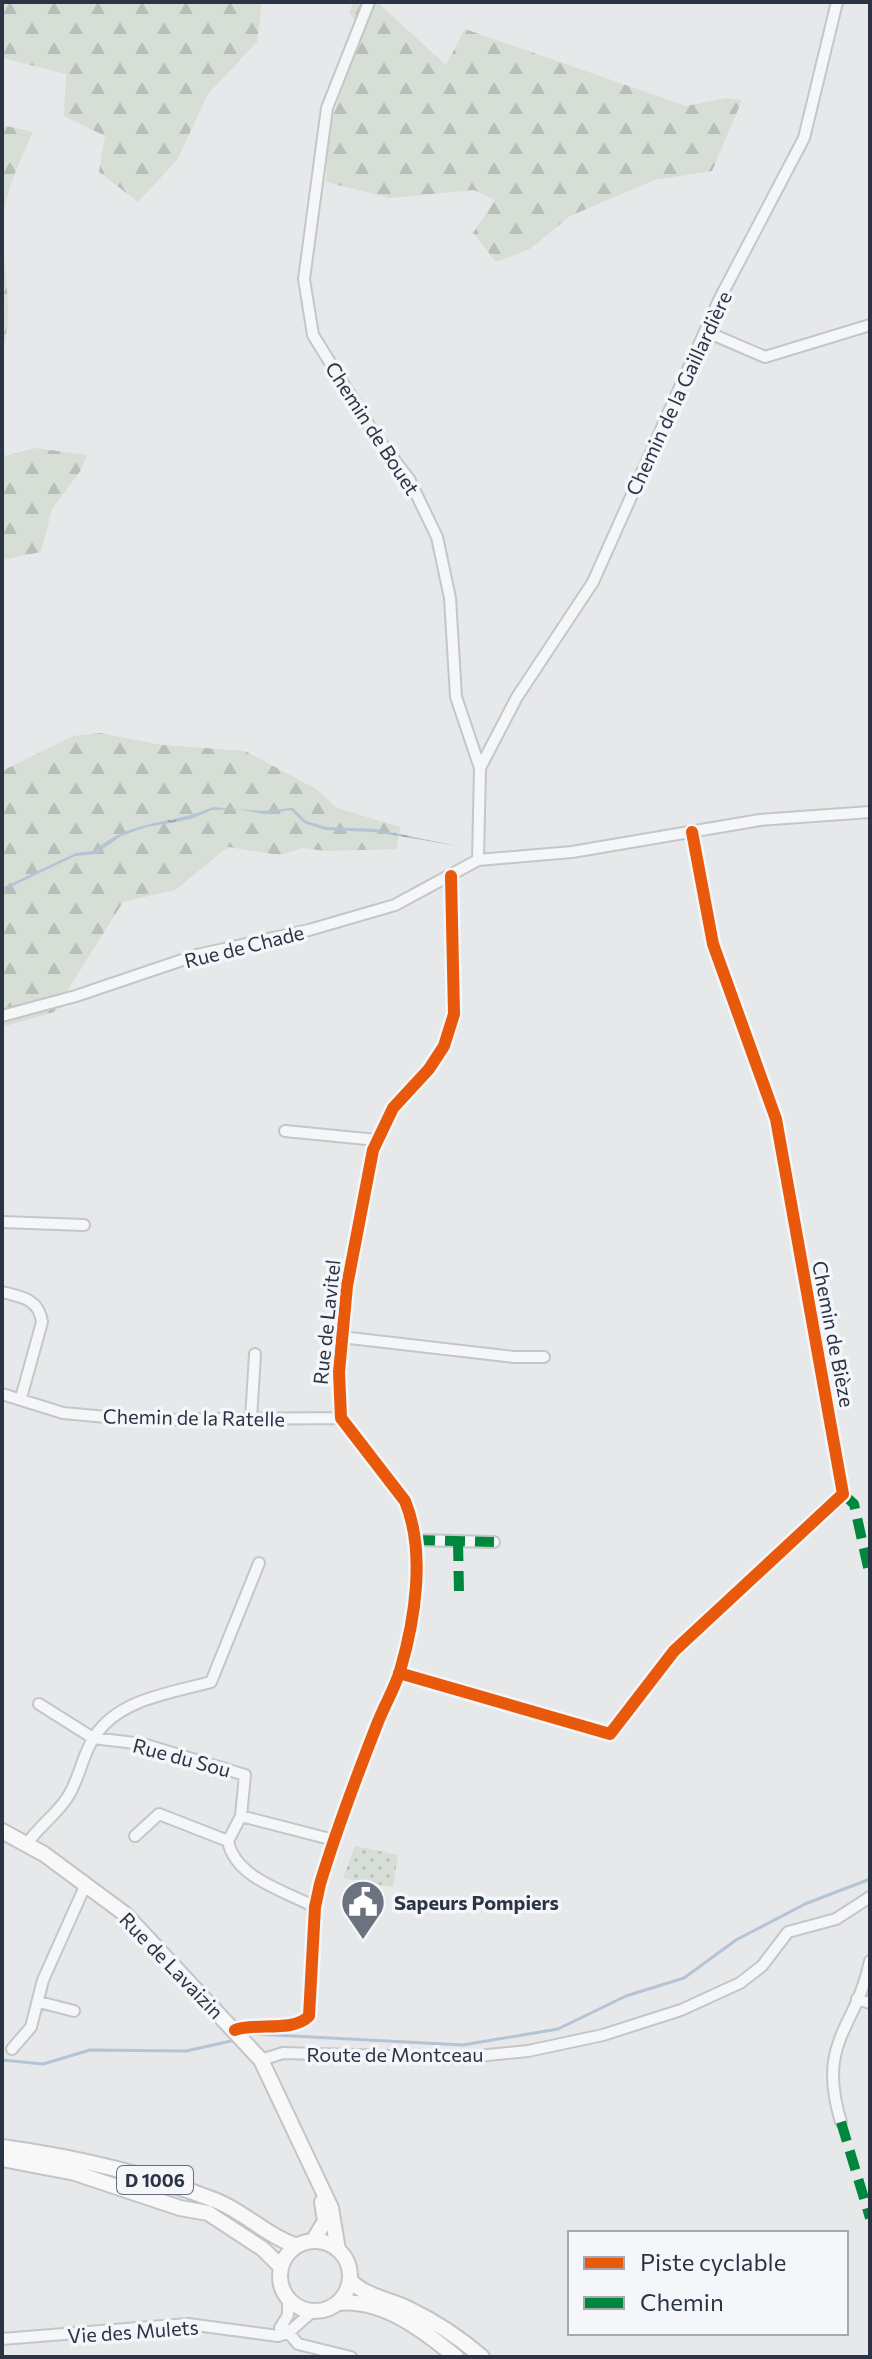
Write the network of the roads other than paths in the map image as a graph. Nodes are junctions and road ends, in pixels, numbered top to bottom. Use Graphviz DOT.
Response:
graph roads {
  1 [pos="369,2"];
  2 [pos="837,2"];
  3 [pos="870,325"];
  4 [pos="707,332"];
  5 [pos="480,768"];
  6 [pos="870,812"];
  7 [pos="692,832"];
  8 [pos="478,860"];
  9 [pos="451,876"];
  10 [pos="2,1016"];
  11 [pos="285,1131"];
  12 [pos="377,1140"];
  13 [pos="2,1222"];
  14 [pos="84,1225"];
  15 [pos="2,1292"];
  16 [pos="341,1337"];
  17 [pos="255,1354"];
  18 [pos="544,1357"];
  19 [pos="2,1394"];
  20 [pos="21,1398"];
  21 [pos="341,1418"];
  22 [pos="251,1419"];
  23 [pos="415,1540"];
  24 [pos="494,1542"];
  25 [pos="259,1563"];
  26 [pos="399,1673"];
  27 [pos="39,1704"];
  28 [pos="93,1738"];
  29 [pos="241,1816"];
  30 [pos="2,1831"];
  31 [pos="135,1836"];
  32 [pos="334,1840"];
  33 [pos="228,1841"];
  34 [pos="26,1845"];
  35 [pos="86,1884"];
  36 [pos="869,1901"];
  37 [pos="315,1907"];
  38 [pos="870,1961"];
  39 [pos="857,1999"];
  40 [pos="39,2002"];
  41 [pos="870,2003"];
  42 [pos="74,2011"];
  43 [pos="235,2030"];
  44 [pos="12,2049"];
  45 [pos="261,2060"];
  46 [pos="841,2122"];
  47 [pos="298,2138"];
  48 [pos="2,2147"];
  49 [pos="2,2159"];
  50 [pos="313,2241"];
  51 [pos="297,2246"];
  52 [pos="338,2250"];
  53 [pos="281,2267"];
  54 [pos="350,2280"];
  55 [pos="288,2299"];
  56 [pos="337,2303"];
  57 [pos="313,2311"];
  58 [pos="286,2330"];
  59 [pos="2,2339"];
  60 [pos="351,2357"];
  61 [pos="456,2357"];
  62 [pos="482,2357"];
  1 -- 5 [label="street, Chemin de Bouet"];
  2 -- 4 [label="street, Chemin de la Gaillardière"];
  3 -- 4 [label="street"];
  4 -- 5 [label="street, Chemin de la Gaillardière"];
  5 -- 8 [label="street, Chemin de Bouet"];
  6 -- 7 [label="street"];
  7 -- 8 [label="street"];
  7 -- 26 [label="street, Chemin de Bièze"];
  8 -- 9 [label="street, Rue de Chade"];
  9 -- 10 [label="street, Rue de Chade"];
  9 -- 12 [label="street, Rue de Lavitel"];
  11 -- 12 [label="street"];
  12 -- 16 [label="street, Rue de Lavitel"];
  13 -- 14 [label="street"];
  15 -- 20 [label="street"];
  16 -- 18 [label="street"];
  16 -- 21 [label="street, Rue de Lavitel"];
  17 -- 22 [label="street"];
  19 -- 20 [label="street, Chemin de la Ratelle"];
  20 -- 22 [label="street, Chemin de la Ratelle"];
  21 -- 22 [label="street, Chemin de la Ratelle"];
  21 -- 23 [label="street"];
  23 -- 24 [label="street"];
  23 -- 26 [label="street"];
  25 -- 28 [label="street"];
  26 -- 32 [label="street"];
  27 -- 28 [label="street, Rue du Sou"];
  28 -- 29 [label="street, Rue du Sou"];
  28 -- 34 [label="street"];
  29 -- 32 [label="street"];
  29 -- 33 [label="street, Rue du Sou"];
  30 -- 34 [label="main road, Rue de Lavaizin"];
  31 -- 33 [label="street"];
  32 -- 37 [label="street"];
  33 -- 37 [label="street"];
  34 -- 35 [label="main road, Rue de Lavaizin"];
  35 -- 40 [label="street"];
  35 -- 43 [label="main road, Rue de Lavaizin"];
  36 -- 45 [label="street, Route de Montceau"];
  37 -- 43 [label="street"];
  38 -- 39 [label="street"];
  39 -- 41 [label="street"];
  39 -- 46 [label="street"];
  40 -- 42 [label="street"];
  40 -- 44 [label="street"];
  43 -- 45 [label="main road, Rue de Lavaizin"];
  45 -- 47 [label="main road, Rue de Lavaizin"];
  47 -- 50 [label="main road, Rue de Lavaizin"];
  47 -- 52 [label="main road, Rue de Lavaizin"];
  48 -- 51 [label="main road, D 1006"];
  49 -- 53 [label="main road, D 1006"];
  50 -- 51 [label="main road"];
  50 -- 52 [label="main road"];
  51 -- 53 [label="main road"];
  52 -- 54 [label="main road"];
  53 -- 55 [label="main road"];
  54 -- 56 [label="main road"];
  54 -- 62 [label="main road"];
  55 -- 57 [label="main road"];
  55 -- 58 [label="street"];
  56 -- 57 [label="main road"];
  56 -- 61 [label="main road"];
  57 -- 58 [label="street"];
  58 -- 59 [label="street, Vie des Mulets"];
  58 -- 60 [label="street"];
}
